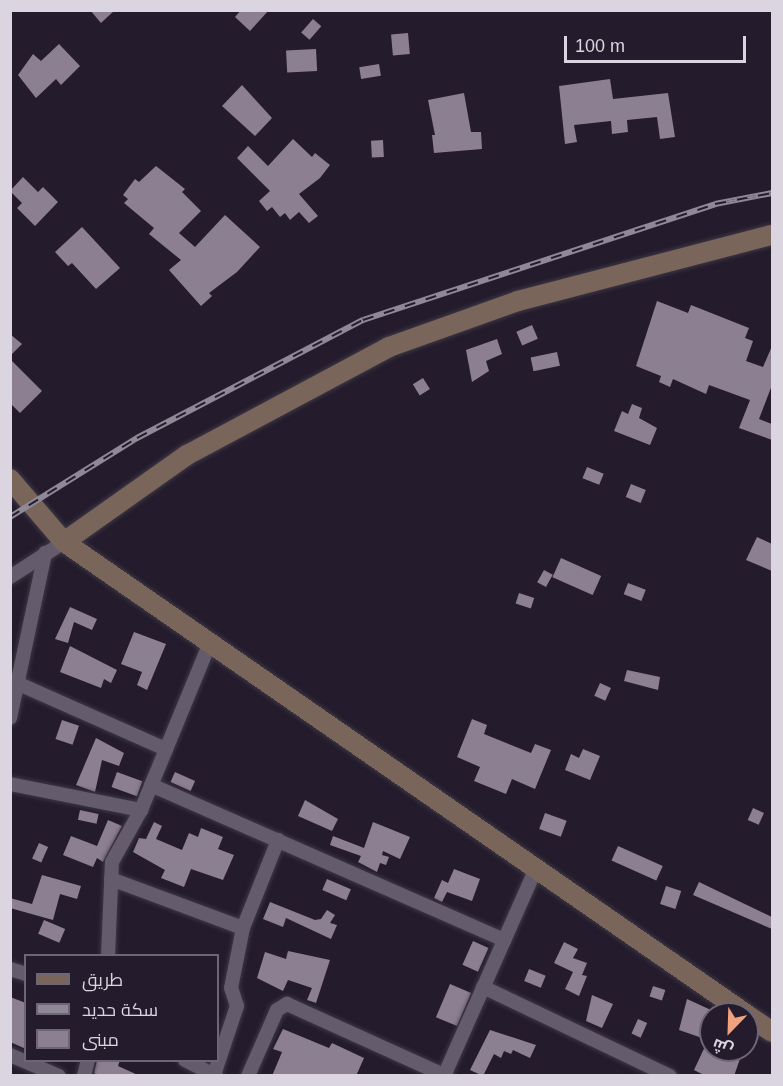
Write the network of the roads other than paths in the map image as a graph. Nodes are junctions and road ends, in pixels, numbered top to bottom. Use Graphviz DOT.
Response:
graph roads {
  1 [pos="772,235"];
  2 [pos="10,479"];
  3 [pos="64,542"];
  4 [pos="45,553"];
  5 [pos="10,577"];
  6 [pos="210,643"];
  7 [pos="14,681"];
  8 [pos="10,718"];
  9 [pos="166,749"];
  10 [pos="10,784"];
  11 [pos="151,785"];
  12 [pos="141,810"];
  13 [pos="278,840"];
  14 [pos="535,871"];
  15 [pos="111,879"];
  16 [pos="243,928"];
  17 [pos="504,940"];
  18 [pos="108,954"];
  19 [pos="483,987"];
  20 [pos="728,1002"];
  21 [pos="759,1023"];
  22 [pos="772,1032"];
  23 [pos="27,1062"];
  24 [pos="29,1062"];
  25 [pos="188,1062"];
  26 [pos="215,1075"];
  27 [pos="445,1075"];
  28 [pos="20,1076"];
  29 [pos="58,1076"];
  30 [pos="248,1076"];
  31 [pos="670,1076"];
  1 -- 3 [label="main road"];
  2 -- 3 [label="main road"];
  3 -- 4 [label="street"];
  3 -- 6 [label="main road"];
  4 -- 5 [label="street"];
  4 -- 7 [label="street"];
  6 -- 9 [label="street"];
  6 -- 14 [label="main road"];
  7 -- 8 [label="street"];
  7 -- 9 [label="street"];
  9 -- 11 [label="street"];
  10 -- 12 [label="street"];
  11 -- 12 [label="street"];
  11 -- 13 [label="street"];
  12 -- 15 [label="street"];
  13 -- 16 [label="street"];
  13 -- 17 [label="street"];
  14 -- 17 [label="street"];
  14 -- 20 [label="main road"];
  15 -- 16 [label="street"];
  15 -- 18 [label="street"];
  16 -- 26 [label="street"];
  17 -- 19 [label="street"];
  19 -- 27 [label="street"];
  19 -- 31 [label="street"];
  21 -- 22 [label="main road"];
  23 -- 28 [label="street"];
  24 -- 29 [label="street"];
  25 -- 26 [label="street"];
  27 -- 30 [label="street"];
}
